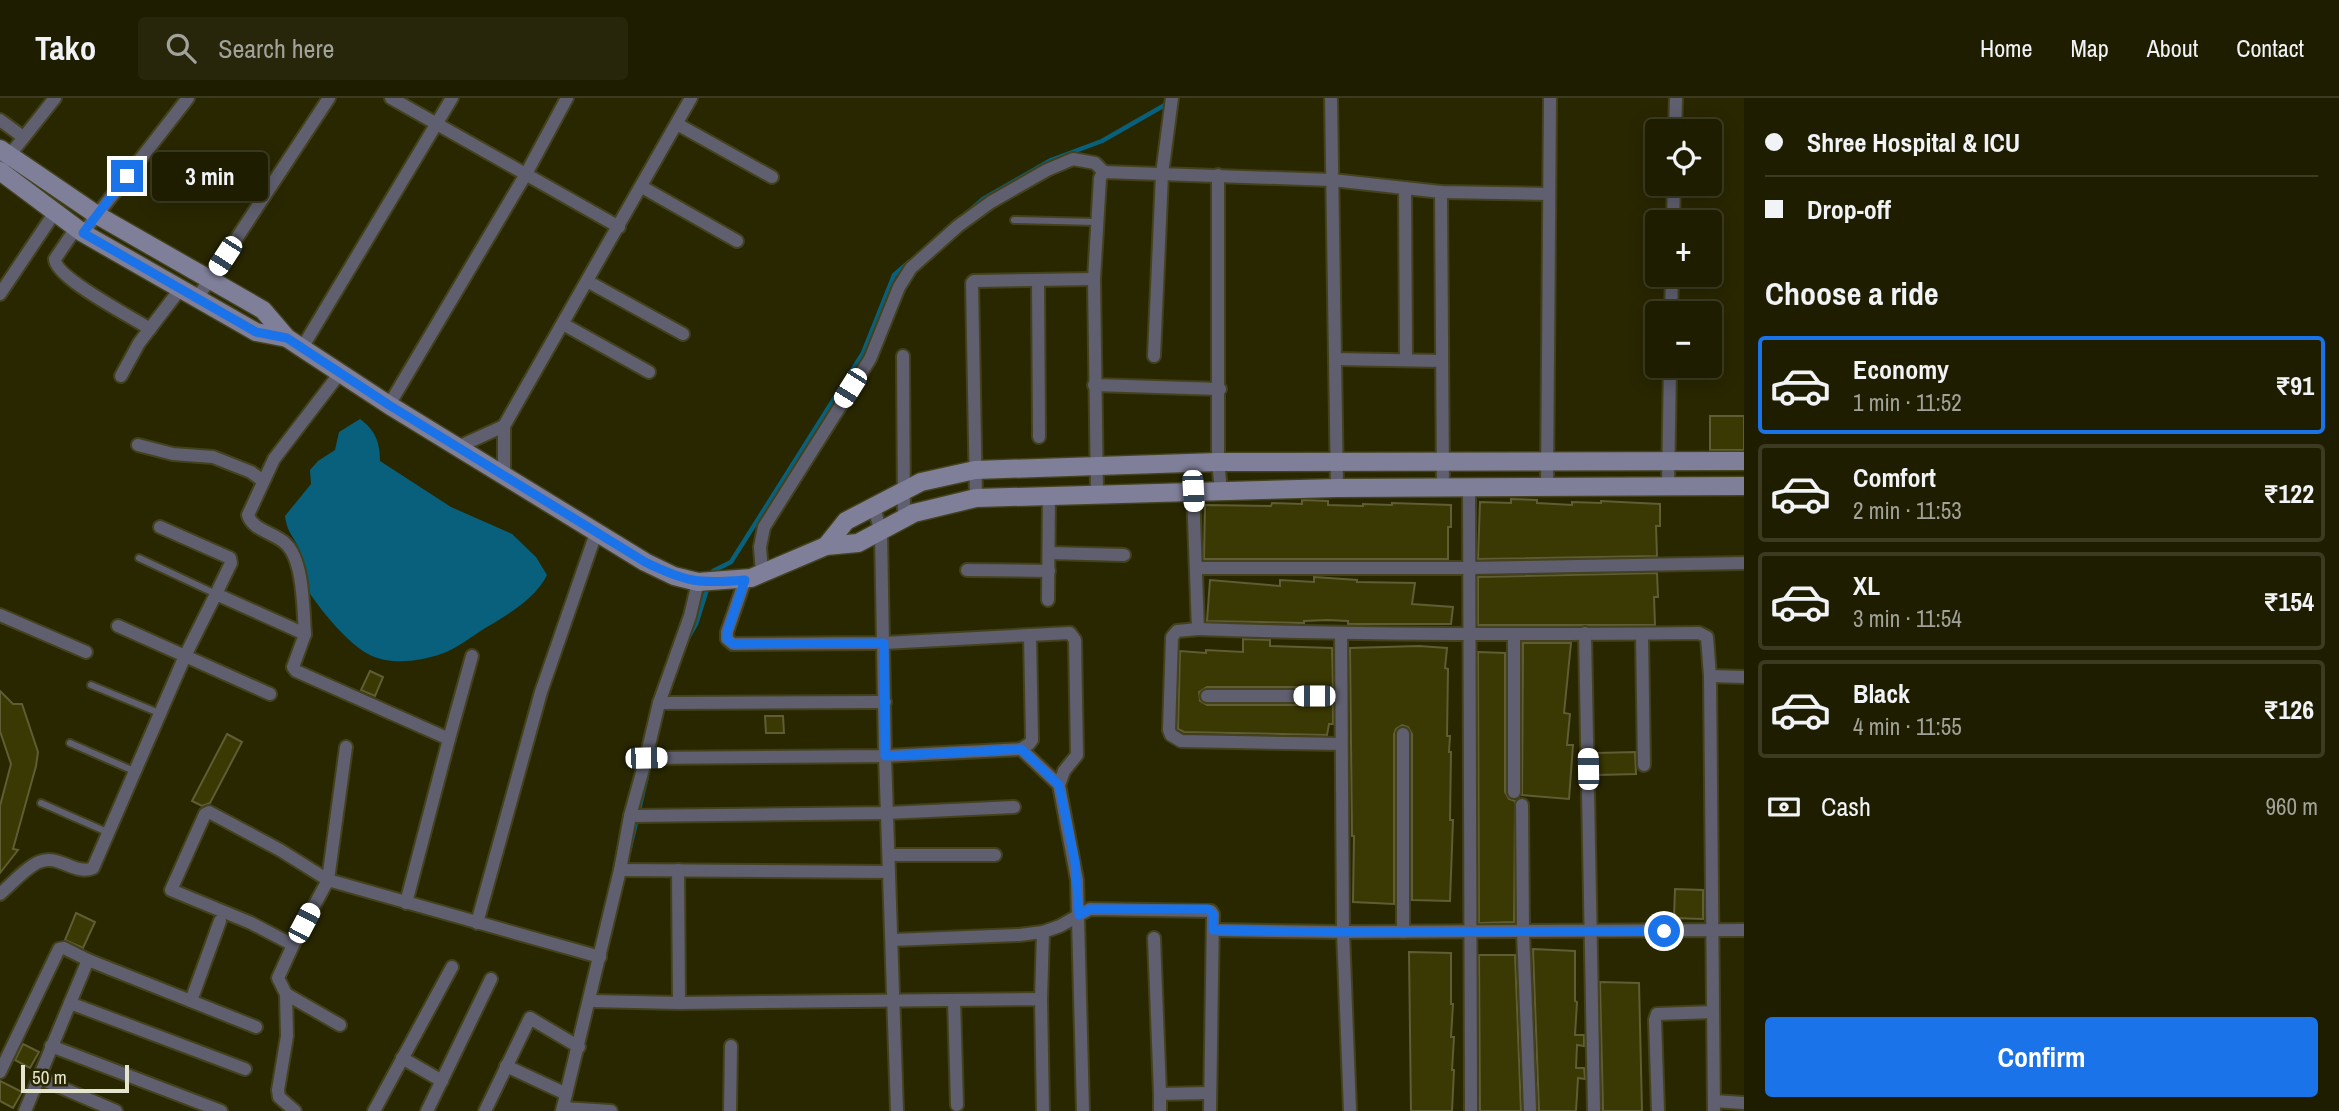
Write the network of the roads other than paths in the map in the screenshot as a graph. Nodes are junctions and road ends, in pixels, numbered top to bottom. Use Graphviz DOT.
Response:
graph roads {
  1 [pos="55,98"];
  2 [pos="188,98"];
  3 [pos="329,98"];
  4 [pos="391,98"];
  5 [pos="452,98"];
  6 [pos="567,98"];
  7 [pos="691,98"];
  8 [pos="1172,98"];
  9 [pos="1331,98"];
  10 [pos="1550,98"];
  11 [pos="1676,98"];
  12 [pos="1675,119"];
  13 [pos="0,120"];
  14 [pos="437,124"];
  15 [pos="677,124"];
  16 [pos="23,137"];
  17 [pos="2,161"];
  18 [pos="1104,173"];
  19 [pos="526,174"];
  20 [pos="1161,174"];
  21 [pos="1218,175"];
  22 [pos="772,177"];
  23 [pos="1332,180"];
  24 [pos="642,187"];
  25 [pos="1405,188"];
  26 [pos="1441,192"];
  27 [pos="1549,194"];
  28 [pos="55,212"];
  29 [pos="97,215"];
  30 [pos="1014,220"];
  31 [pos="1096,222"];
  32 [pos="619,227"];
  33 [pos="80,231"];
  34 [pos="737,241"];
  35 [pos="210,279"];
  36 [pos="1094,279"];
  37 [pos="587,281"];
  38 [pos="1038,281"];
  39 [pos="181,288"];
  40 [pos="0,294"];
  41 [pos="198,298"];
  42 [pos="563,324"];
  43 [pos="150,329"];
  44 [pos="683,334"];
  45 [pos="287,338"];
  46 [pos="302,348"];
  47 [pos="903,356"];
  48 [pos="1154,356"];
  49 [pos="1335,359"];
  50 [pos="1406,360"];
  51 [pos="1443,361"];
  52 [pos="649,372"];
  53 [pos="340,373"];
  54 [pos="121,376"];
  55 [pos="1670,378"];
  56 [pos="1094,385"];
  57 [pos="1220,388"];
  58 [pos="389,405"];
  59 [pos="503,426"];
  60 [pos="1039,437"];
  61 [pos="138,445"];
  62 [pos="460,446"];
  63 [pos="1337,461"];
  64 [pos="1744,461"];
  65 [pos="1218,462"];
  66 [pos="1443,462"];
  67 [pos="1548,462"];
  68 [pos="1669,462"];
  69 [pos="1096,465"];
  70 [pos="975,470"];
  71 [pos="504,475"];
  72 [pos="263,481"];
  73 [pos="1469,486"];
  74 [pos="1668,486"];
  75 [pos="1744,486"];
  76 [pos="1547,487"];
  77 [pos="1337,488"];
  78 [pos="1443,488"];
  79 [pos="1222,490"];
  80 [pos="1193,491"];
  81 [pos="903,492"];
  82 [pos="1097,494"];
  83 [pos="1049,495"];
  84 [pos="976,498"];
  85 [pos="874,507"];
  86 [pos="904,519"];
  87 [pos="160,527"];
  88 [pos="596,533"];
  89 [pos="881,533"];
  90 [pos="827,546"];
  91 [pos="1049,553"];
  92 [pos="1124,555"];
  93 [pos="139,558"];
  94 [pos="1744,563"];
  95 [pos="1197,568"];
  96 [pos="1469,568"];
  97 [pos="967,570"];
  98 [pos="1048,571"];
  99 [pos="749,578"];
  100 [pos="702,582"];
  101 [pos="216,594"];
  102 [pos="1048,600"];
  103 [pos="0,615"];
  104 [pos="118,626"];
  105 [pos="1198,629"];
  106 [pos="1585,633"];
  107 [pos="305,634"];
  108 [pos="1341,634"];
  109 [pos="1470,634"];
  110 [pos="1642,634"];
  111 [pos="1030,635"];
  112 [pos="1514,636"];
  113 [pos="884,643"];
  114 [pos="86,652"];
  115 [pos="185,656"];
  116 [pos="472,656"];
  117 [pos="1710,676"];
  118 [pos="1744,677"];
  119 [pos="92,685"];
  120 [pos="270,694"];
  121 [pos="1207,696"];
  122 [pos="1340,696"];
  123 [pos="885,702"];
  124 [pos="659,703"];
  125 [pos="159,713"];
  126 [pos="1403,734"];
  127 [pos="449,739"];
  128 [pos="70,743"];
  129 [pos="1341,744"];
  130 [pos="346,747"];
  131 [pos="1021,749"];
  132 [pos="885,756"];
  133 [pos="646,758"];
  134 [pos="1644,765"];
  135 [pos="134,771"];
  136 [pos="1059,785"];
  137 [pos="1514,792"];
  138 [pos="41,803"];
  139 [pos="1522,805"];
  140 [pos="1014,807"];
  141 [pos="887,813"];
  142 [pos="630,816"];
  143 [pos="107,832"];
  144 [pos="889,855"];
  145 [pos="995,855"];
  146 [pos="620,870"];
  147 [pos="678,870"];
  148 [pos="889,872"];
  149 [pos="328,880"];
  150 [pos="0,894"];
  151 [pos="406,902"];
  152 [pos="1079,915"];
  153 [pos="219,921"];
  154 [pos="477,923"];
  155 [pos="1213,930"];
  156 [pos="1744,930"];
  157 [pos="1470,931"];
  158 [pos="1591,931"];
  159 [pos="1712,931"];
  160 [pos="1044,932"];
  161 [pos="1343,932"];
  162 [pos="1403,932"];
  163 [pos="1523,932"];
  164 [pos="1154,938"];
  165 [pos="892,940"];
  166 [pos="293,945"];
  167 [pos="600,957"];
  168 [pos="88,960"];
  169 [pos="452,967"];
  170 [pos="491,979"];
  171 [pos="286,994"];
  172 [pos="1041,999"];
  173 [pos="954,1000"];
  174 [pos="191,1001"];
  175 [pos="590,1001"];
  176 [pos="894,1001"];
  177 [pos="70,1003"];
  178 [pos="679,1003"];
  179 [pos="1713,1012"];
  180 [pos="340,1025"];
  181 [pos="256,1027"];
  182 [pos="51,1046"];
  183 [pos="731,1046"];
  184 [pos="579,1047"];
  185 [pos="402,1058"];
  186 [pos="506,1066"];
  187 [pos="245,1069"];
  188 [pos="0,1072"];
  189 [pos="39,1079"];
  190 [pos="442,1081"];
  191 [pos="562,1092"];
  192 [pos="1209,1093"];
  193 [pos="1160,1094"];
  194 [pos="1744,1103"];
  195 [pos="957,1105"];
  196 [pos="1714,1106"];
  197 [pos="563,1110"];
  198 [pos="25,1111"];
  199 [pos="116,1111"];
  200 [pos="220,1111"];
  201 [pos="295,1111"];
  202 [pos="374,1111"];
  203 [pos="428,1111"];
  204 [pos="485,1111"];
  205 [pos="611,1111"];
  206 [pos="730,1111"];
  207 [pos="897,1111"];
  208 [pos="1042,1111"];
  209 [pos="1083,1111"];
  210 [pos="1160,1111"];
  211 [pos="1210,1111"];
  212 [pos="1350,1111"];
  213 [pos="1471,1111"];
  214 [pos="1530,1111"];
  215 [pos="1594,1111"];
  216 [pos="1658,1111"];
  1 -- 16 [label="street"];
  2 -- 29 [label="street"];
  3 -- 35 [label="street"];
  4 -- 14 [label="street"];
  5 -- 14 [label="street"];
  6 -- 19 [label="street"];
  7 -- 15 [label="street"];
  8 -- 20 [label="street"];
  9 -- 23 [label="street"];
  10 -- 27 [label="street"];
  11 -- 12 [label="street"];
  13 -- 16 [label="street"];
  14 -- 19 [label="street"];
  14 -- 46 [label="street"];
  15 -- 22 [label="street"];
  15 -- 24 [label="street"];
  16 -- 17 [label="street"];
  17 -- 28 [label="street"];
  17 -- 29 [label="street"];
  18 -- 20 [label="street"];
  18 -- 31 [label="street"];
  18 -- 99 [label="street"];
  19 -- 32 [label="street"];
  19 -- 58 [label="street"];
  20 -- 21 [label="street"];
  20 -- 48 [label="street"];
  21 -- 23 [label="street"];
  21 -- 57 [label="street"];
  23 -- 25 [label="street"];
  23 -- 49 [label="street"];
  24 -- 32 [label="street"];
  24 -- 34 [label="street"];
  25 -- 26 [label="street"];
  25 -- 50 [label="street"];
  26 -- 27 [label="street"];
  26 -- 51 [label="street"];
  27 -- 67 [label="street"];
  28 -- 33 [label="street"];
  28 -- 40 [label="street"];
  29 -- 33 [label="street"];
  29 -- 35 [label="street"];
  30 -- 31 [label="lane"];
  31 -- 36 [label="street"];
  32 -- 37 [label="street"];
  33 -- 39 [label="street"];
  33 -- 43 [label="street"];
  35 -- 41 [label="street"];
  35 -- 45 [label="street"];
  36 -- 38 [label="street"];
  36 -- 56 [label="street"];
  37 -- 42 [label="street"];
  37 -- 44 [label="street"];
  38 -- 60 [label="street"];
  38 -- 70 [label="street"];
  39 -- 41 [label="street"];
  39 -- 43 [label="street"];
  41 -- 45 [label="street"];
  42 -- 52 [label="street"];
  42 -- 59 [label="street"];
  43 -- 54 [label="street"];
  45 -- 46 [label="street"];
  46 -- 53 [label="street"];
  47 -- 81 [label="street"];
  49 -- 50 [label="street"];
  49 -- 63 [label="street"];
  50 -- 51 [label="street"];
  51 -- 66 [label="street"];
  53 -- 58 [label="street"];
  53 -- 72 [label="street"];
  55 -- 68 [label="street"];
  56 -- 57 [label="street"];
  56 -- 69 [label="street"];
  57 -- 65 [label="street"];
  58 -- 62 [label="street"];
  59 -- 62 [label="street"];
  59 -- 71 [label="street"];
  61 -- 72 [label="street"];
  62 -- 71 [label="street"];
  63 -- 65 [label="street"];
  63 -- 66 [label="street"];
  63 -- 77 [label="street"];
  64 -- 68 [label="street"];
  65 -- 69 [label="street"];
  65 -- 79 [label="street"];
  66 -- 67 [label="street"];
  66 -- 78 [label="street"];
  67 -- 68 [label="street"];
  67 -- 76 [label="street"];
  68 -- 74 [label="street"];
  69 -- 70 [label="street"];
  69 -- 82 [label="street"];
  70 -- 81 [label="street"];
  70 -- 84 [label="street"];
  71 -- 88 [label="street"];
  72 -- 107 [label="street"];
  73 -- 76 [label="street"];
  73 -- 78 [label="street"];
  73 -- 96 [label="street"];
  74 -- 75 [label="street"];
  74 -- 76 [label="street"];
  77 -- 78 [label="street"];
  77 -- 79 [label="street"];
  79 -- 80 [label="street"];
  80 -- 82 [label="street"];
  80 -- 95 [label="street"];
  81 -- 85 [label="street"];
  81 -- 86 [label="street"];
  82 -- 83 [label="street"];
  83 -- 84 [label="street"];
  83 -- 91 [label="street"];
  84 -- 86 [label="street"];
  85 -- 89 [label="street"];
  85 -- 90 [label="street"];
  86 -- 89 [label="street"];
  87 -- 101 [label="street"];
  88 -- 100 [label="street"];
  88 -- 154 [label="street"];
  89 -- 90 [label="street"];
  89 -- 113 [label="street"];
  90 -- 99 [label="street"];
  91 -- 92 [label="street"];
  91 -- 98 [label="street"];
  93 -- 101 [label="lane"];
  94 -- 96 [label="street"];
  95 -- 96 [label="street"];
  95 -- 105 [label="street"];
  96 -- 109 [label="street"];
  97 -- 98 [label="street"];
  98 -- 102 [label="street"];
  99 -- 100 [label="street"];
  99 -- 113 [label="street"];
  100 -- 124 [label="street"];
  101 -- 107 [label="street"];
  101 -- 115 [label="street"];
  103 -- 114 [label="street"];
  104 -- 115 [label="street"];
  105 -- 108 [label="street"];
  105 -- 129 [label="street"];
  106 -- 110 [label="street"];
  106 -- 112 [label="street"];
  106 -- 158 [label="street"];
  107 -- 127 [label="street"];
  108 -- 109 [label="street"];
  108 -- 122 [label="street"];
  109 -- 112 [label="street"];
  109 -- 157 [label="street"];
  110 -- 117 [label="street"];
  110 -- 134 [label="street"];
  111 -- 113 [label="street"];
  111 -- 131 [label="street"];
  111 -- 136 [label="street"];
  112 -- 137 [label="street"];
  113 -- 123 [label="street"];
  115 -- 120 [label="street"];
  115 -- 125 [label="street"];
  116 -- 127 [label="street"];
  117 -- 118 [label="street"];
  117 -- 159 [label="street"];
  119 -- 125 [label="lane"];
  121 -- 122 [label="street"];
  122 -- 129 [label="street"];
  123 -- 124 [label="street"];
  123 -- 132 [label="street"];
  124 -- 133 [label="street"];
  125 -- 135 [label="street"];
  126 -- 162 [label="street"];
  127 -- 151 [label="street"];
  128 -- 135 [label="lane"];
  129 -- 161 [label="street"];
  130 -- 149 [label="street"];
  131 -- 132 [label="street"];
  131 -- 136 [label="street"];
  132 -- 133 [label="street"];
  132 -- 141 [label="street"];
  133 -- 142 [label="street"];
  135 -- 143 [label="street"];
  136 -- 152 [label="street"];
  138 -- 143 [label="lane"];
  139 -- 163 [label="street"];
  140 -- 141 [label="street"];
  141 -- 142 [label="street"];
  141 -- 144 [label="street"];
  142 -- 146 [label="street"];
  143 -- 150 [label="street"];
  144 -- 145 [label="street"];
  144 -- 148 [label="street"];
  146 -- 147 [label="street"];
  146 -- 167 [label="street"];
  147 -- 148 [label="street"];
  147 -- 178 [label="street"];
  148 -- 165 [label="street"];
  149 -- 151 [label="street"];
  149 -- 166 [label="street"];
  149 -- 166 [label="street"];
  151 -- 154 [label="street"];
  152 -- 155 [label="street"];
  152 -- 160 [label="street"];
  152 -- 209 [label="street"];
  153 -- 174 [label="street"];
  154 -- 167 [label="street"];
  155 -- 161 [label="street"];
  155 -- 192 [label="street"];
  156 -- 159 [label="street"];
  157 -- 162 [label="street"];
  157 -- 163 [label="street"];
  157 -- 213 [label="street"];
  158 -- 159 [label="street"];
  158 -- 163 [label="street"];
  158 -- 215 [label="street"];
  159 -- 179 [label="street"];
  160 -- 165 [label="street"];
  160 -- 172 [label="street"];
  161 -- 162 [label="street"];
  161 -- 212 [label="street"];
  163 -- 214 [label="street"];
  164 -- 193 [label="street"];
  165 -- 176 [label="street"];
  166 -- 171 [label="street"];
  167 -- 175 [label="street"];
  168 -- 174 [label="street"];
  168 -- 177 [label="street"];
  168 -- 188 [label="street"];
  169 -- 185 [label="street"];
  170 -- 190 [label="street"];
  171 -- 180 [label="street"];
  171 -- 201 [label="street"];
  172 -- 173 [label="street"];
  172 -- 208 [label="street"];
  173 -- 176 [label="street"];
  173 -- 195 [label="street"];
  174 -- 181 [label="street"];
  175 -- 178 [label="street"];
  175 -- 184 [label="street"];
  176 -- 178 [label="street"];
  176 -- 207 [label="street"];
  177 -- 182 [label="street"];
  177 -- 187 [label="street"];
  179 -- 196 [label="street"];
  179 -- 216 [label="street"];
  182 -- 189 [label="street"];
  182 -- 200 [label="street"];
  183 -- 206 [label="street"];
  184 -- 186 [label="street"];
  184 -- 197 [label="street"];
  185 -- 190 [label="street"];
  185 -- 202 [label="street"];
  186 -- 191 [label="street"];
  186 -- 204 [label="street"];
  189 -- 198 [label="street"];
  189 -- 199 [label="street"];
  190 -- 203 [label="street"];
  192 -- 193 [label="street"];
  192 -- 211 [label="street"];
  193 -- 210 [label="street"];
  194 -- 196 [label="street"];
  197 -- 205 [label="street"];
}
